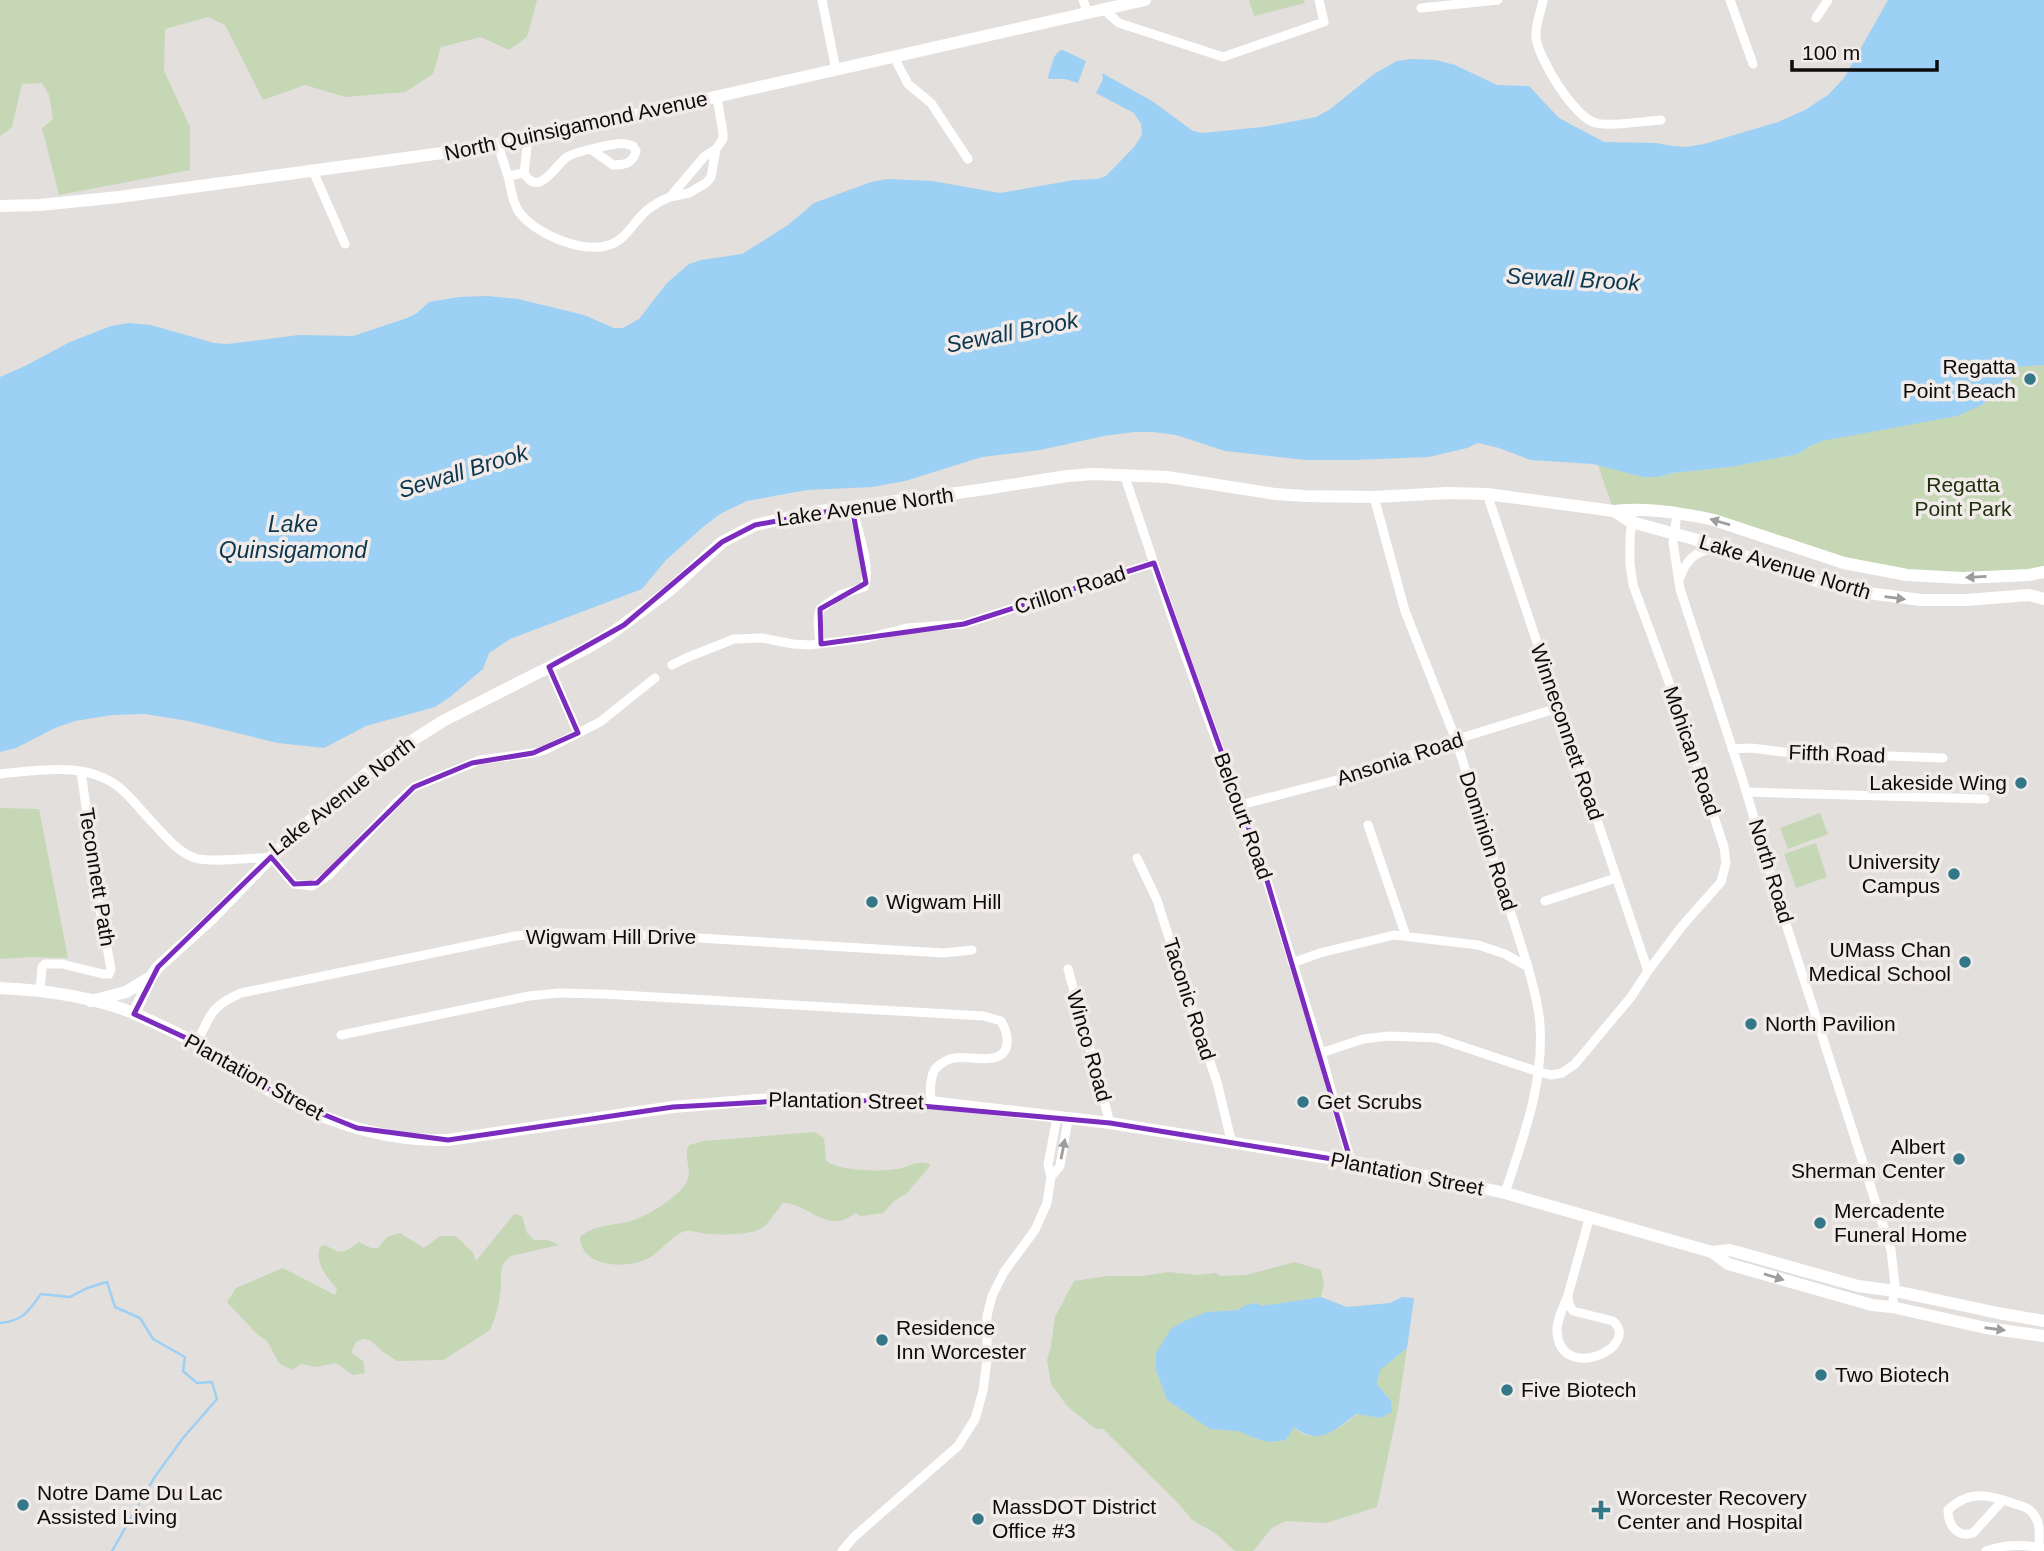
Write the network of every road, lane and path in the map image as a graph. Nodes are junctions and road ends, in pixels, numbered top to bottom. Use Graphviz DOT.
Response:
graph roads {
  1 [pos="822,0"];
  2 [pos="1083,0"];
  3 [pos="1145,0"];
  4 [pos="1319,0"];
  5 [pos="1499,0"];
  6 [pos="1544,0"];
  7 [pos="1730,0"];
  8 [pos="1828,0"];
  9 [pos="1421,8"];
  10 [pos="1104,9"];
  11 [pos="1088,13"];
  12 [pos="1816,18"];
  13 [pos="894,57"];
  14 [pos="1753,64"];
  15 [pos="836,70"];
  16 [pos="717,97"];
  17 [pos="1661,120"];
  18 [pos="528,138"];
  19 [pos="498,145"];
  20 [pos="716,149"];
  21 [pos="592,150"];
  22 [pos="968,159"];
  23 [pos="313,171"];
  24 [pos="524,173"];
  25 [pos="508,176"];
  26 [pos="670,197"];
  27 [pos="0,206"];
  28 [pos="345,244"];
  29 [pos="1124,474"];
  30 [pos="1488,494"];
  31 [pos="1374,497"];
  32 [pos="852,507"];
  33 [pos="1677,514"];
  34 [pos="1633,515"];
  35 [pos="1673,533"];
  36 [pos="1720,548"];
  37 [pos="1154,563"];
  38 [pos="2044,572"];
  39 [pos="1950,578"];
  40 [pos="1678,582"];
  41 [pos="2044,599"];
  42 [pos="1950,601"];
  43 [pos="820,644"];
  44 [pos="672,666"];
  45 [pos="549,667"];
  46 [pos="655,678"];
  47 [pos="1559,708"];
  48 [pos="578,733"];
  49 [pos="1456,740"];
  50 [pos="1732,749"];
  51 [pos="1942,758"];
  52 [pos="81,771"];
  53 [pos="0,774"];
  54 [pos="1746,792"];
  55 [pos="1985,799"];
  56 [pos="1240,805"];
  57 [pos="1368,825"];
  58 [pos="271,857"];
  59 [pos="1137,858"];
  60 [pos="1616,878"];
  61 [pos="1545,901"];
  62 [pos="1406,936"];
  63 [pos="972,950"];
  64 [pos="1292,963"];
  65 [pos="1528,967"];
  66 [pos="1068,969"];
  67 [pos="1647,971"];
  68 [pos="151,977"];
  69 [pos="0,988"];
  70 [pos="40,991"];
  71 [pos="91,1001"];
  72 [pos="134,1014"];
  73 [pos="341,1035"];
  74 [pos="197,1043"];
  75 [pos="1321,1053"];
  76 [pos="1539,1072"];
  77 [pos="930,1102"];
  78 [pos="1062,1118"];
  79 [pos="1110,1123"];
  80 [pos="1232,1144"];
  81 [pos="1351,1161"];
  82 [pos="1506,1193"];
  83 [pos="1590,1216"];
  84 [pos="1712,1252"];
  85 [pos="1895,1291"];
  86 [pos="1568,1295"];
  87 [pos="1892,1307"];
  88 [pos="2044,1321"];
  89 [pos="2044,1336"];
  90 [pos="2003,1500"];
  91 [pos="2042,1548"];
  92 [pos="842,1551"];
  93 [pos="1986,1551"];
  1 -- 15 [label="street"];
  2 -- 11 [label="street"];
  3 -- 10 [label="main road, North Quinsigamond Avenue"];
  4 -- 10 [label="street"];
  5 -- 9 [label="street"];
  6 -- 17 [label="street"];
  7 -- 14 [label="street"];
  8 -- 12 [label="street"];
  10 -- 11 [label="main road, North Quinsigamond Avenue"];
  11 -- 13 [label="main road, North Quinsigamond Avenue"];
  13 -- 15 [label="main road, North Quinsigamond Avenue"];
  13 -- 22 [label="street"];
  15 -- 16 [label="main road, North Quinsigamond Avenue"];
  16 -- 18 [label="main road, North Quinsigamond Avenue"];
  16 -- 20 [label="street"];
  18 -- 19 [label="main road, North Quinsigamond Avenue"];
  18 -- 24 [label="street"];
  19 -- 23 [label="main road, North Quinsigamond Avenue"];
  19 -- 25 [label="street"];
  20 -- 26 [label="street"];
  20 -- 26 [label="street"];
  21 -- 24 [label="street"];
  23 -- 27 [label="main road, North Quinsigamond Avenue"];
  23 -- 28 [label="street"];
  24 -- 25 [label="street"];
  25 -- 26 [label="street"];
  29 -- 31 [label="main road, Lake Avenue North"];
  29 -- 32 [label="main road, Lake Avenue North"];
  29 -- 37 [label="street, Belcourt Road"];
  30 -- 31 [label="main road, Lake Avenue North"];
  30 -- 34 [label="main road, Lake Avenue North"];
  30 -- 47 [label="street, Winneconnett Road"];
  31 -- 49 [label="street, Dominion Road"];
  32 -- 43 [label="street"];
  32 -- 45 [label="main road, Lake Avenue North"];
  33 -- 34 [label="main road, Lake Avenue North"];
  33 -- 35 [label="street, North Road"];
  39 -- 33 [label="main road, Lake Avenue North, one-way"];
  34 -- 35 [label="main road, Lake Avenue North"];
  34 -- 67 [label="street, Mohican Road"];
  35 -- 36 [label="main road, Lake Avenue North"];
  35 -- 40 [label="street, North Road"];
  36 -- 40 [label="street"];
  36 -- 42 [label="main road, Lake Avenue North, one-way"];
  37 -- 43 [label="street, Crillon Road"];
  37 -- 56 [label="street, Belcourt Road"];
  38 -- 39 [label="main road, Lake Avenue North, one-way"];
  39 -- 42 [label="main road"];
  40 -- 50 [label="street, North Road"];
  41 -- 42 [label="main road, Lake Avenue North"];
  43 -- 44 [label="street, Crillon Road"];
  45 -- 48 [label="street"];
  45 -- 58 [label="main road, Lake Avenue North"];
  46 -- 48 [label="street"];
  47 -- 49 [label="street, Ansonia Road"];
  47 -- 60 [label="street, Winneconnett Road"];
  48 -- 58 [label="street"];
  49 -- 56 [label="street, Ansonia Road"];
  49 -- 65 [label="street, Dominion Road"];
  50 -- 51 [label="street, Fifth Road"];
  50 -- 54 [label="street, North Road"];
  52 -- 53 [label="street, Lake Avenue North"];
  52 -- 58 [label="street, Lake Avenue North"];
  52 -- 70 [label="street, Teconnett Path"];
  54 -- 55 [label="street"];
  54 -- 85 [label="street, North Road"];
  56 -- 64 [label="street, Belcourt Road"];
  57 -- 62 [label="street"];
  58 -- 68 [label="main road"];
  59 -- 80 [label="street, Taconic Road"];
  60 -- 61 [label="street"];
  60 -- 67 [label="street, Winneconnett Road"];
  62 -- 64 [label="street"];
  62 -- 65 [label="street"];
  63 -- 74 [label="street, Wigwam Hill Drive"];
  64 -- 75 [label="street, Belcourt Road"];
  65 -- 76 [label="street, Dominion Road"];
  66 -- 79 [label="street, Winco Road"];
  67 -- 76 [label="street, Mohican Road"];
  68 -- 71 [label="main road"];
  68 -- 72 [label="main road"];
  69 -- 70 [label="main road, Plantation Street"];
  70 -- 71 [label="main road, Plantation Street"];
  71 -- 72 [label="main road, Plantation Street"];
  72 -- 74 [label="main road, Plantation Street"];
  73 -- 77 [label="street"];
  74 -- 77 [label="main road, Plantation Street"];
  75 -- 76 [label="street"];
  75 -- 81 [label="street, Belcourt Road"];
  76 -- 82 [label="street, Dominion Road"];
  77 -- 78 [label="main road, Plantation Street"];
  78 -- 79 [label="main road, Plantation Street"];
  78 -- 92 [label="street"];
  79 -- 80 [label="main road, Plantation Street"];
  80 -- 81 [label="main road, Plantation Street"];
  81 -- 82 [label="main road, Plantation Street"];
  82 -- 83 [label="main road, Plantation Street"];
  83 -- 84 [label="main road, Plantation Street"];
  83 -- 86 [label="street"];
  84 -- 85 [label="main road, Plantation Street"];
  84 -- 87 [label="main road, Plantation Street, one-way"];
  85 -- 87 [label="street, North Road"];
  85 -- 88 [label="main road, Plantation Street"];
  86 -- 86 [label="street"];
  87 -- 89 [label="main road, Plantation Street, one-way"];
  90 -- 90 [label="street"];
  90 -- 91 [label="street"];
  91 -- 93 [label="street"];
}
